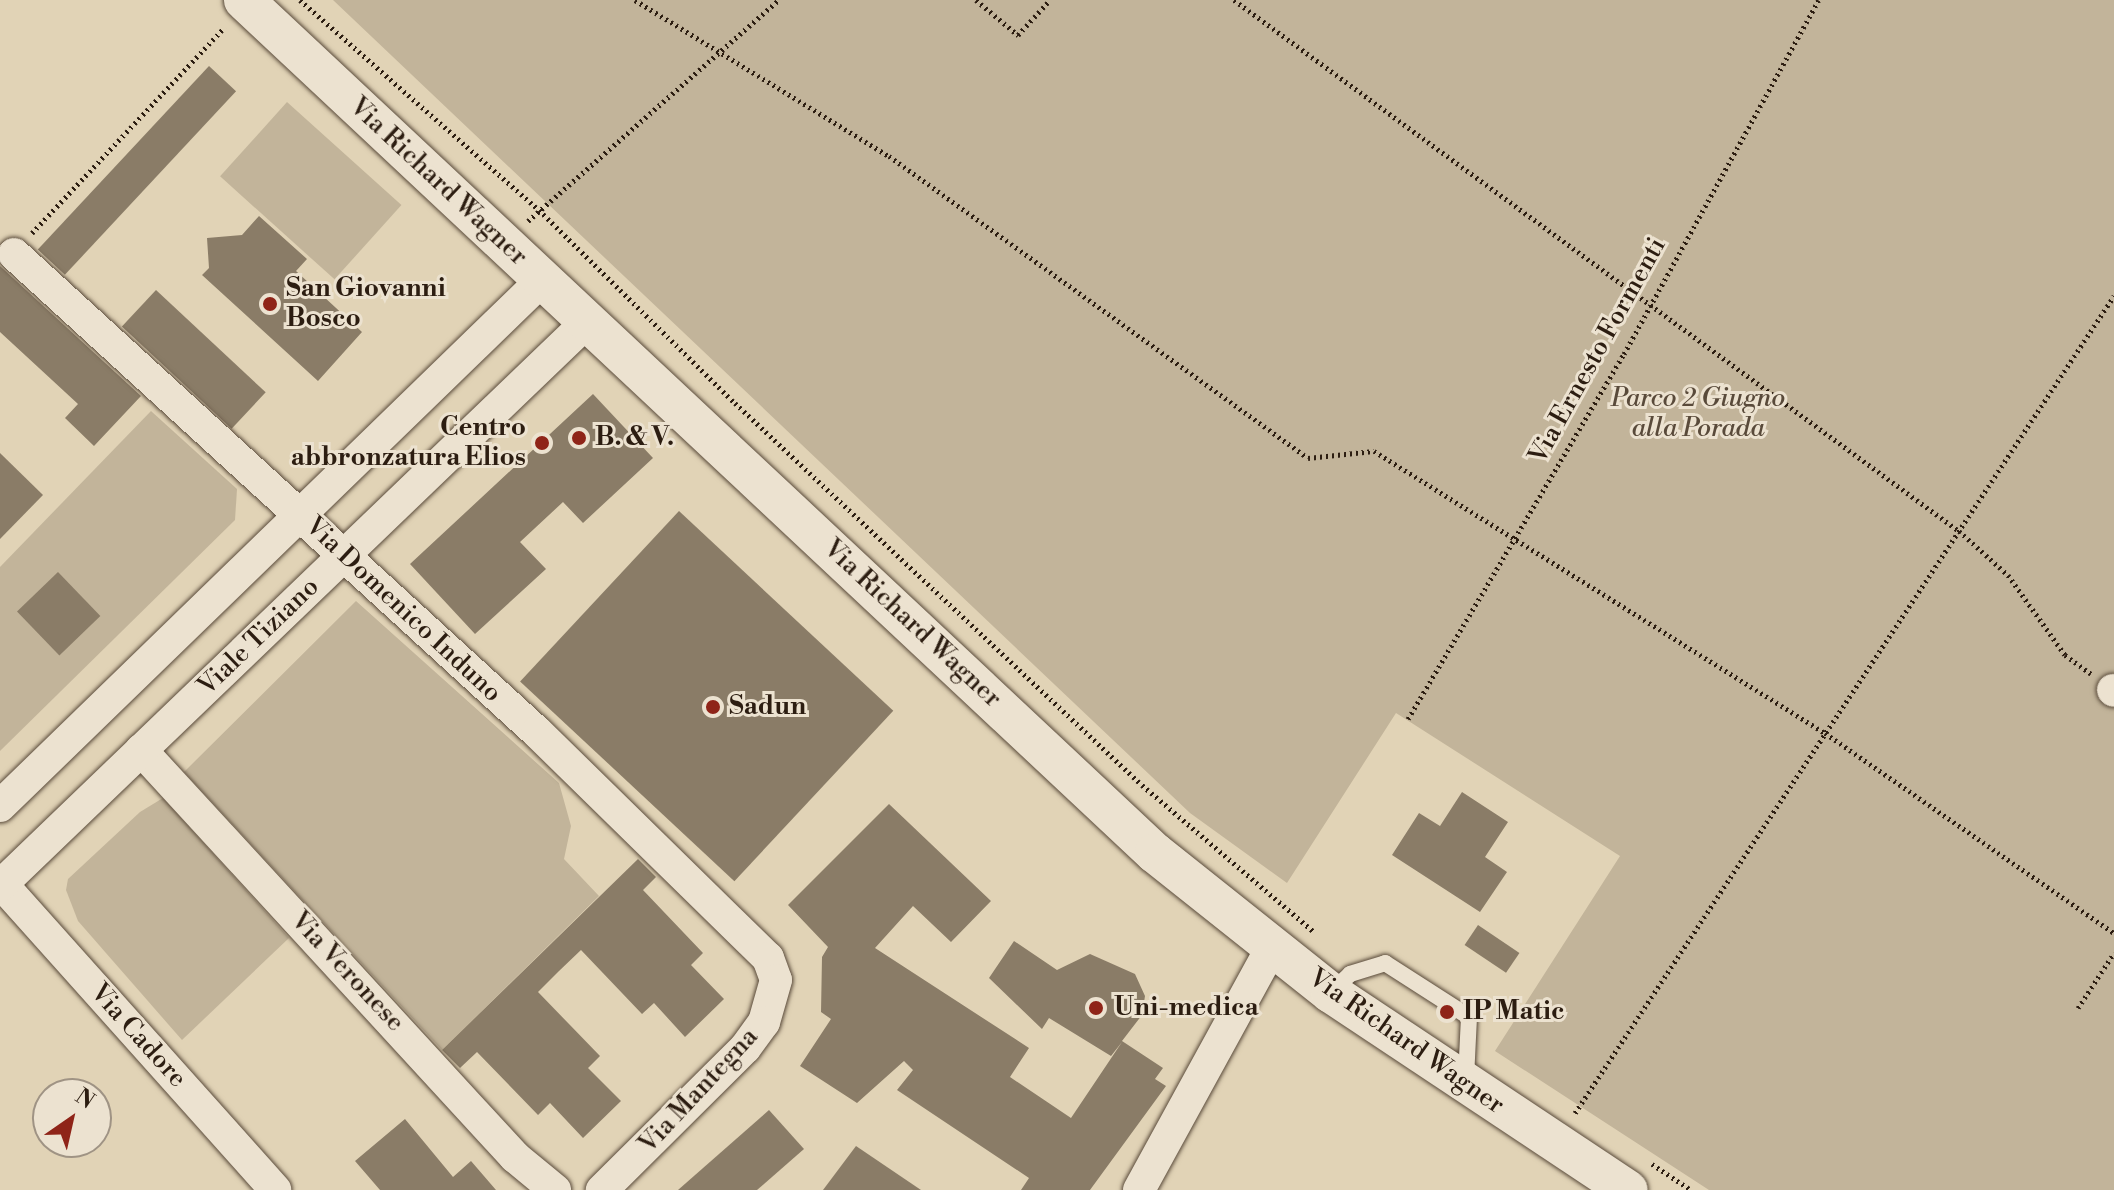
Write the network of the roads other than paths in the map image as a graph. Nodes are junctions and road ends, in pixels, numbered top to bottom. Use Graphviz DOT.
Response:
graph roads {
  1 [pos="246,2"];
  2 [pos="14,254"];
  3 [pos="542,280"];
  4 [pos="587,322"];
  5 [pos="302,516"];
  6 [pos="343,555"];
  7 [pos="141,750"];
  8 [pos="0,806"];
  9 [pos="1,884"];
  10 [pos="1272,947"];
  11 [pos="776,980"];
  12 [pos="1340,983"];
  13 [pos="1465,1084"];
  14 [pos="1633,1173"];
  15 [pos="275,1190"];
  16 [pos="555,1190"];
  17 [pos="602,1190"];
  18 [pos="1139,1190"];
  1 -- 3 [label="street, Via Richard Wagner"];
  2 -- 5 [label="street, Via Domenico Induno"];
  3 -- 4 [label="street, Via Richard Wagner"];
  3 -- 5 [label="street"];
  4 -- 6 [label="street, Viale Tiziano"];
  4 -- 10 [label="street, Via Richard Wagner"];
  5 -- 6 [label="street, Via Domenico Induno"];
  5 -- 8 [label="street"];
  6 -- 7 [label="street, Viale Tiziano"];
  6 -- 11 [label="street, Via Domenico Induno"];
  7 -- 9 [label="street, Viale Tiziano"];
  7 -- 16 [label="street, Via Veronese"];
  9 -- 15 [label="street, Via Cadore"];
  10 -- 12 [label="street, Via Richard Wagner"];
  10 -- 18 [label="street"];
  11 -- 17 [label="street, Via Mantegna"];
  12 -- 13 [label="street, Via Richard Wagner"];
  12 -- 13 [label="lane"];
  13 -- 14 [label="street, Via Richard Wagner"];
}
